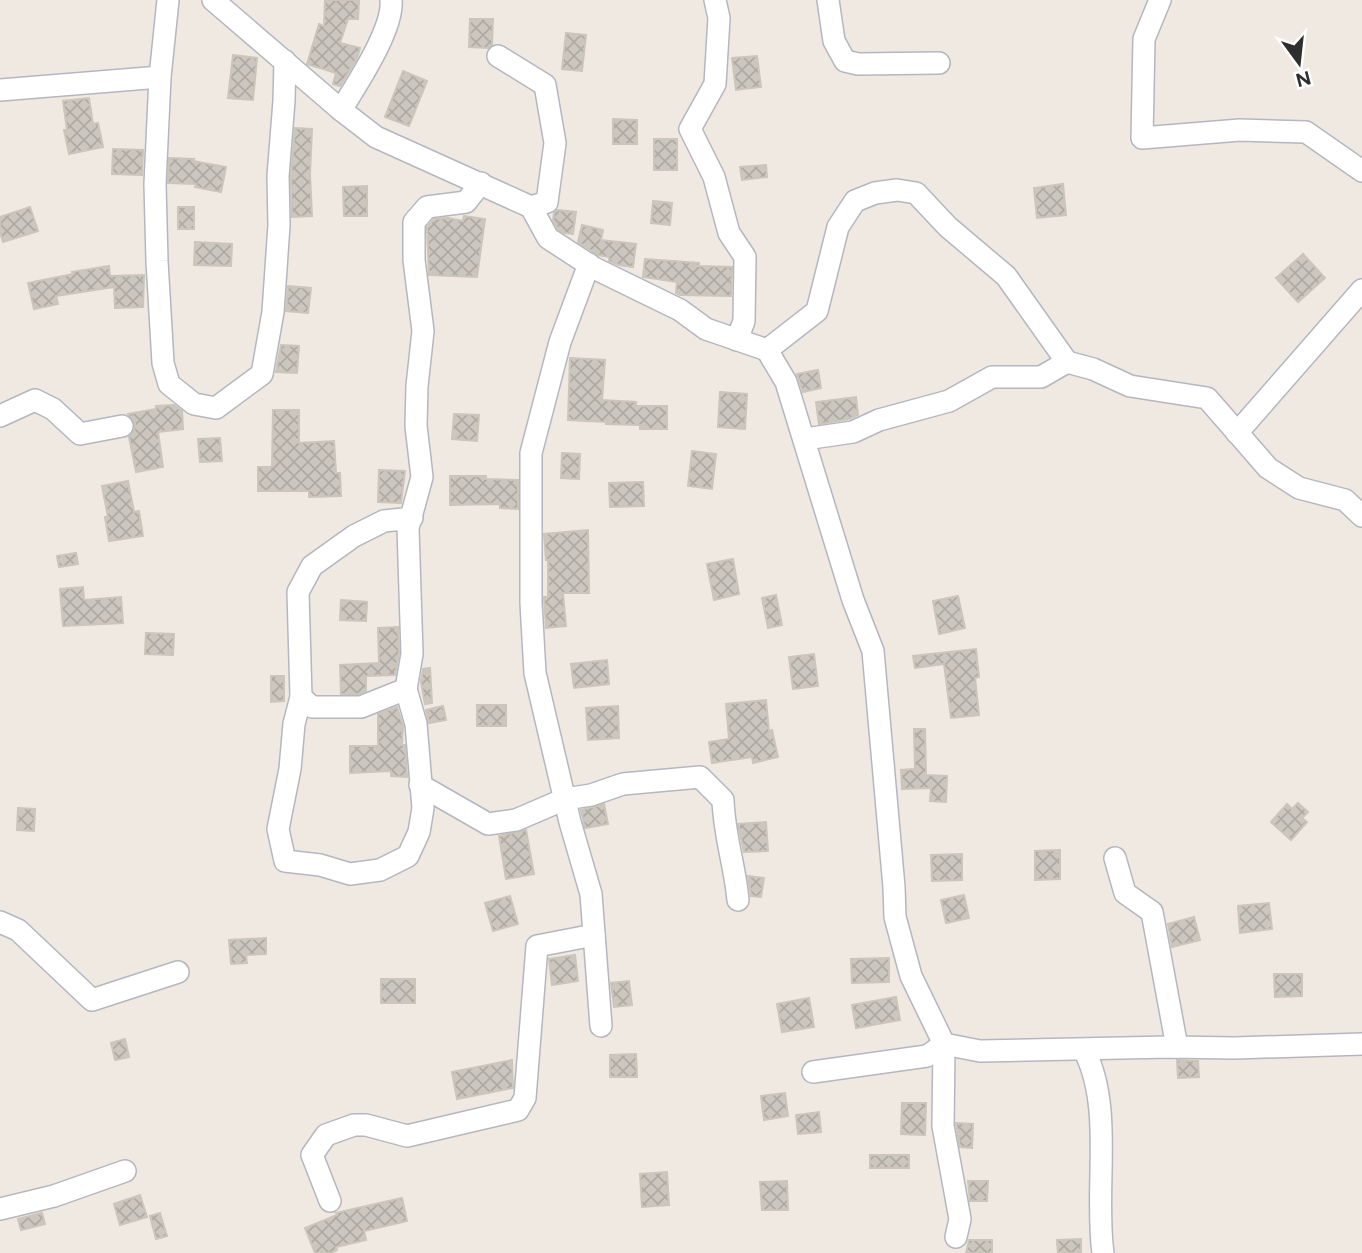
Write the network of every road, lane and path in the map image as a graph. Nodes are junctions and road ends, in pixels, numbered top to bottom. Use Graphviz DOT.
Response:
graph roads {
  1 [pos="168,0"];
  2 [pos="213,0"];
  3 [pos="391,0"];
  4 [pos="715,0"];
  5 [pos="828,0"];
  6 [pos="1160,0"];
  7 [pos="498,56"];
  8 [pos="285,61"];
  9 [pos="939,63"];
  10 [pos="160,77"];
  11 [pos="0,90"];
  12 [pos="341,110"];
  13 [pos="1362,171"];
  14 [pos="481,183"];
  15 [pos="531,206"];
  16 [pos="589,264"];
  17 [pos="1362,290"];
  18 [pos="737,340"];
  19 [pos="767,350"];
  20 [pos="1067,362"];
  21 [pos="0,415"];
  22 [pos="122,426"];
  23 [pos="1237,433"];
  24 [pos="806,439"];
  25 [pos="1362,516"];
  26 [pos="411,518"];
  27 [pos="406,689"];
  28 [pos="302,697"];
  29 [pos="420,785"];
  30 [pos="565,799"];
  31 [pos="1115,858"];
  32 [pos="738,900"];
  33 [pos="0,922"];
  34 [pos="594,935"];
  35 [pos="178,972"];
  36 [pos="601,1026"];
  37 [pos="944,1044"];
  38 [pos="1362,1044"];
  39 [pos="1177,1047"];
  40 [pos="1084,1050"];
  41 [pos="813,1072"];
  42 [pos="125,1171"];
  43 [pos="330,1200"];
  44 [pos="0,1209"];
  45 [pos="956,1237"];
  46 [pos="1103,1253"];
  1 -- 10 [label="street"];
  2 -- 8 [label="street"];
  3 -- 12 [label="street"];
  4 -- 18 [label="street"];
  5 -- 9 [label="street"];
  6 -- 13 [label="street"];
  7 -- 15 [label="street"];
  8 -- 10 [label="street"];
  8 -- 12 [label="street"];
  10 -- 11 [label="street"];
  12 -- 14 [label="street"];
  14 -- 15 [label="street"];
  14 -- 26 [label="street"];
  15 -- 16 [label="street"];
  16 -- 18 [label="street"];
  16 -- 30 [label="street"];
  17 -- 23 [label="street"];
  18 -- 19 [label="street"];
  19 -- 20 [label="street"];
  19 -- 24 [label="street"];
  20 -- 23 [label="street"];
  20 -- 24 [label="street"];
  21 -- 22 [label="street"];
  23 -- 25 [label="street"];
  24 -- 37 [label="street"];
  26 -- 27 [label="street"];
  26 -- 28 [label="street"];
  27 -- 28 [label="street"];
  27 -- 29 [label="street"];
  28 -- 29 [label="street"];
  29 -- 30 [label="street"];
  30 -- 32 [label="street"];
  30 -- 34 [label="street"];
  31 -- 39 [label="street"];
  33 -- 35 [label="street"];
  34 -- 36 [label="street"];
  34 -- 43 [label="street"];
  37 -- 40 [label="street"];
  37 -- 41 [label="street"];
  37 -- 45 [label="street"];
  38 -- 39 [label="street"];
  39 -- 40 [label="street"];
  40 -- 46 [label="street"];
  42 -- 44 [label="street"];
}
